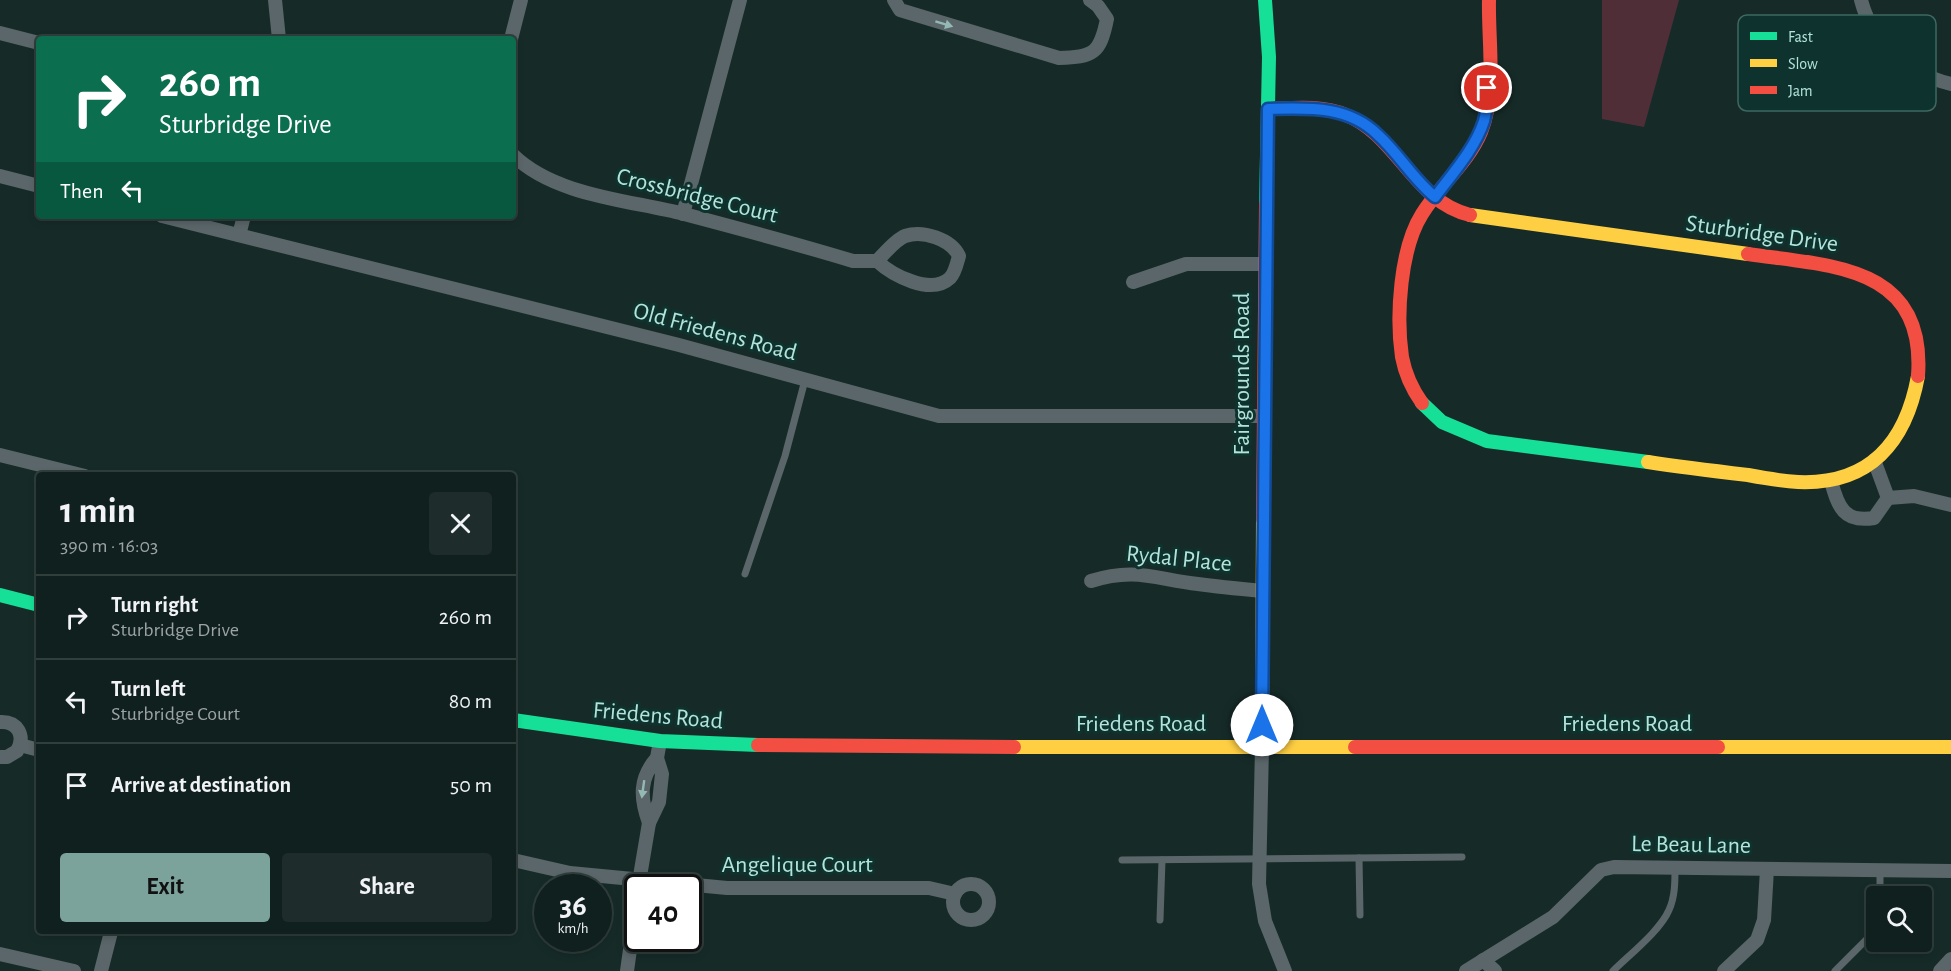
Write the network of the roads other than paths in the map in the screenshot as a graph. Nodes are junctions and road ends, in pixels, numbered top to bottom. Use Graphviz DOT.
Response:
graph roads {
  1 [pos="275,0"];
  2 [pos="521,0"];
  3 [pos="740,0"];
  4 [pos="894,0"];
  5 [pos="1090,0"];
  6 [pos="1265,0"];
  7 [pos="1489,0"];
  8 [pos="1861,0"];
  9 [pos="1865,15"];
  10 [pos="0,33"];
  11 [pos="279,36"];
  12 [pos="512,36"];
  13 [pos="36,42"];
  14 [pos="1936,80"];
  15 [pos="1951,84"];
  16 [pos="1268,109"];
  17 [pos="516,158"];
  18 [pos="0,176"];
  19 [pos="36,185"];
  20 [pos="1435,197"];
  21 [pos="683,214"];
  22 [pos="174,219"];
  23 [pos="243,219"];
  24 [pos="239,235"];
  25 [pos="877,261"];
  26 [pos="1265,264"];
  27 [pos="1133,282"];
  28 [pos="805,380"];
  29 [pos="1264,416"];
  30 [pos="0,455"];
  31 [pos="1874,460"];
  32 [pos="69,472"];
  33 [pos="1831,481"];
  34 [pos="1888,498"];
  35 [pos="1951,505"];
  36 [pos="745,574"];
  37 [pos="1091,581"];
  38 [pos="1263,591"];
  39 [pos="0,595"];
  40 [pos="36,604"];
  41 [pos="516,720"];
  42 [pos="0,722"];
  43 [pos="660,741"];
  44 [pos="21,745"];
  45 [pos="1262,747"];
  46 [pos="1951,747"];
  47 [pos="36,749"];
  48 [pos="0,757"];
  49 [pos="1462,857"];
  50 [pos="1359,858"];
  51 [pos="1260,859"];
  52 [pos="1122,860"];
  53 [pos="1162,860"];
  54 [pos="516,861"];
  55 [pos="1676,868"];
  56 [pos="1767,869"];
  57 [pos="1880,870"];
  58 [pos="1951,871"];
  59 [pos="640,874"];
  60 [pos="624,884"];
  61 [pos="1880,886"];
  62 [pos="702,888"];
  63 [pos="955,894"];
  64 [pos="1360,915"];
  65 [pos="1160,921"];
  66 [pos="110,934"];
  67 [pos="1866,940"];
  68 [pos="629,952"];
  69 [pos="0,954"];
  70 [pos="1951,959"];
  71 [pos="1484,966"];
  72 [pos="74,971"];
  73 [pos="101,971"];
  74 [pos="627,971"];
  75 [pos="1285,971"];
  76 [pos="1466,971"];
  77 [pos="1495,971"];
  78 [pos="1613,971"];
  79 [pos="1724,971"];
  80 [pos="1835,971"];
  81 [pos="1940,971"];
  1 -- 11 [label="street"];
  2 -- 12 [label="street"];
  3 -- 21 [label="street"];
  4 -- 5 [label="street, one-way"];
  6 -- 16 [label="street, Fairgrounds Road"];
  7 -- 20 [label="street"];
  8 -- 9 [label="street"];
  10 -- 13 [label="street"];
  14 -- 15 [label="street"];
  16 -- 20 [label="street, Sturbridge Drive"];
  16 -- 26 [label="street, Fairgrounds Road"];
  17 -- 21 [label="street, Crossbridge Court"];
  18 -- 19 [label="street"];
  20 -- 31 [label="street, Sturbridge Drive"];
  20 -- 33 [label="street, Sturbridge Drive"];
  21 -- 25 [label="street, Crossbridge Court"];
  22 -- 24 [label="street, Old Friedens Road"];
  23 -- 24 [label="street"];
  24 -- 28 [label="street, Old Friedens Road"];
  25 -- 25 [label="street"];
  26 -- 27 [label="street"];
  26 -- 29 [label="street, Fairgrounds Road"];
  28 -- 29 [label="street, Old Friedens Road"];
  28 -- 36 [label="lane"];
  29 -- 38 [label="street, Fairgrounds Road"];
  30 -- 32 [label="street"];
  31 -- 33 [label="street, Sturbridge Drive"];
  31 -- 34 [label="street"];
  33 -- 34 [label="street"];
  34 -- 35 [label="street"];
  37 -- 38 [label="street, Rydal Place"];
  38 -- 45 [label="street, Fairgrounds Road"];
  39 -- 40 [label="street"];
  41 -- 43 [label="street, Friedens Road"];
  42 -- 44 [label="street"];
  43 -- 45 [label="street, Friedens Road"];
  43 -- 59 [label="street"];
  44 -- 47 [label="street"];
  44 -- 48 [label="street"];
  45 -- 46 [label="street, Friedens Road"];
  45 -- 51 [label="street"];
  49 -- 50 [label="lane"];
  50 -- 51 [label="lane"];
  50 -- 64 [label="lane"];
  51 -- 53 [label="lane"];
  51 -- 75 [label="street"];
  52 -- 53 [label="lane"];
  53 -- 65 [label="lane"];
  54 -- 60 [label="street, Angelique Court"];
  55 -- 56 [label="street, Le Beau Lane"];
  55 -- 71 [label="street, Le Beau Lane"];
  55 -- 78 [label="lane"];
  56 -- 57 [label="street, Le Beau Lane"];
  56 -- 79 [label="street"];
  57 -- 58 [label="street, Le Beau Lane"];
  57 -- 61 [label="lane"];
  62 -- 63 [label="street, Angelique Court"];
  66 -- 73 [label="street"];
  67 -- 80 [label="lane"];
  68 -- 74 [label="street"];
  69 -- 72 [label="street"];
  70 -- 81 [label="street"];
  71 -- 76 [label="street, Le Beau Lane"];
  71 -- 77 [label="street"];
}
